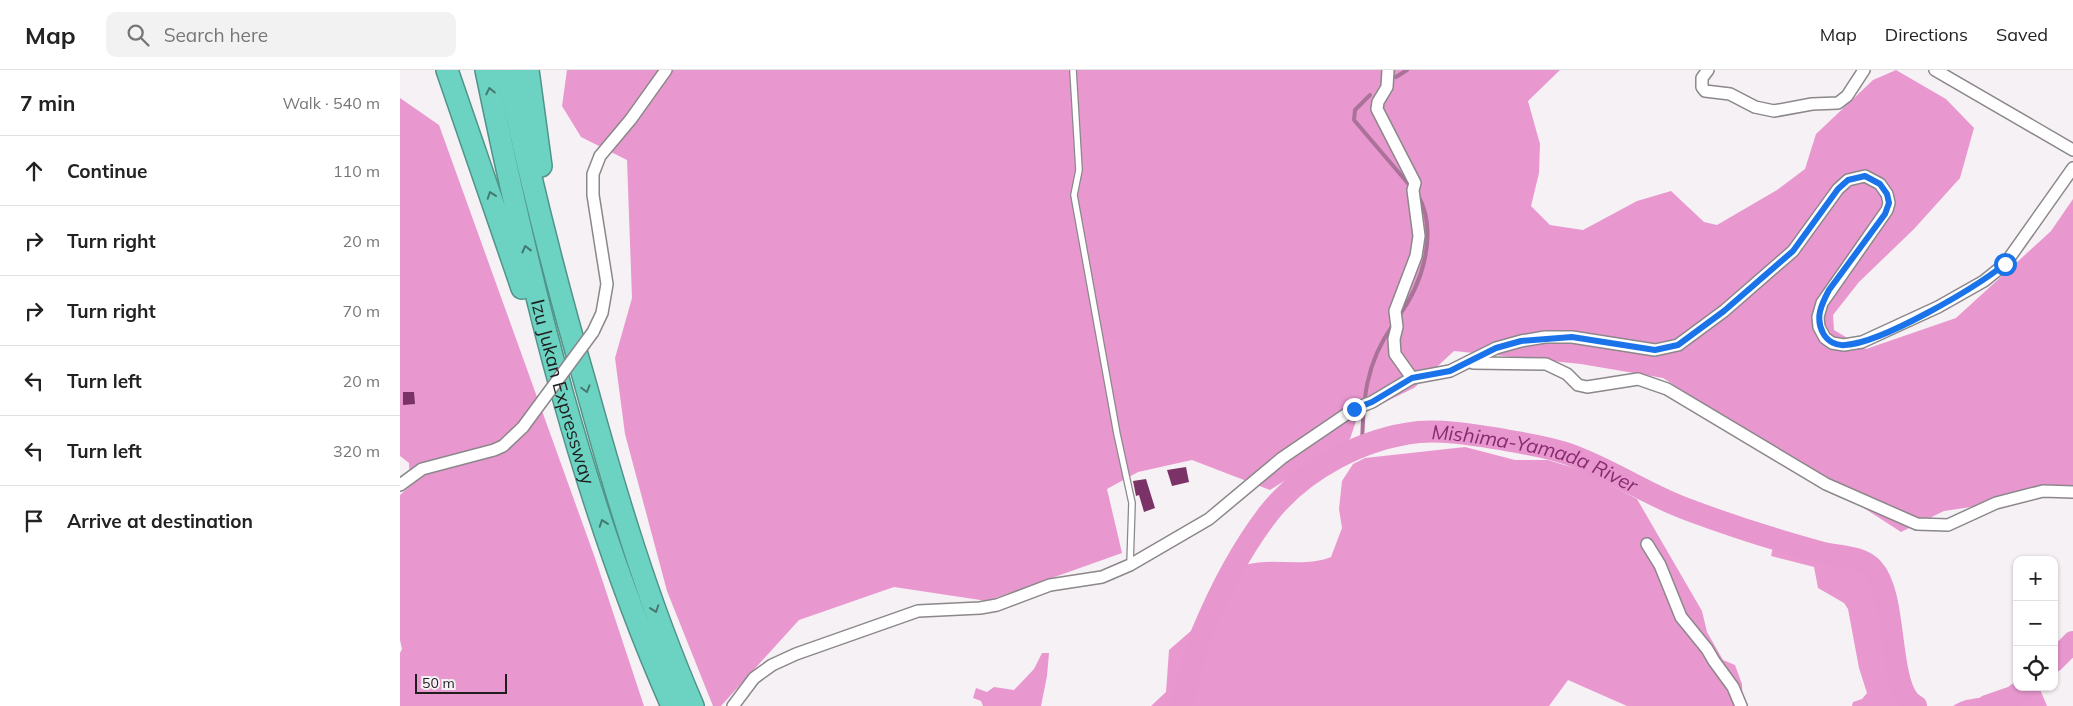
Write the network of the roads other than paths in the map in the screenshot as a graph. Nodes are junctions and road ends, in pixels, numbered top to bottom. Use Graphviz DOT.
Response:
graph roads {
  1 [pos="447,70"];
  2 [pos="486,70"];
  3 [pos="507,70"];
  4 [pos="528,70"];
  5 [pos="666,70"];
  6 [pos="1073,70"];
  7 [pos="1388,70"];
  8 [pos="1708,70"];
  9 [pos="1864,70"];
  10 [pos="1935,70"];
  11 [pos="2073,150"];
  12 [pos="2073,168"];
  13 [pos="564,309"];
  14 [pos="1468,364"];
  15 [pos="1412,378"];
  16 [pos="400,485"];
  17 [pos="592,489"];
  18 [pos="2073,492"];
  19 [pos="1647,544"];
  20 [pos="1130,565"];
  21 [pos="629,566"];
  22 [pos="672,706"];
  23 [pos="692,706"];
  24 [pos="733,706"];
  25 [pos="1741,706"];
  17 -- 1 [label="highway, one-way"];
  17 -- 2 [label="highway, Izu Jukan Expressway, one-way"];
  3 -- 13 [label="highway, Izu Jukan Expressway"];
  4 -- 13 [label="highway"];
  5 -- 16 [label="street, bridge"];
  6 -- 20 [label="lane"];
  7 -- 15 [label="street"];
  8 -- 9 [label="street"];
  10 -- 11 [label="street"];
  12 -- 14 [label="street"];
  13 -- 21 [label="highway, Izu Jukan Expressway, one-way"];
  14 -- 15 [label="street"];
  14 -- 18 [label="street"];
  15 -- 20 [label="street"];
  21 -- 17 [label="highway, Izu Jukan Expressway, one-way"];
  19 -- 25 [label="street"];
  20 -- 24 [label="street"];
  21 -- 22 [label="highway, Izu Jukan Expressway"];
  21 -- 23 [label="highway, Izu Jukan Expressway, one-way"];
}
